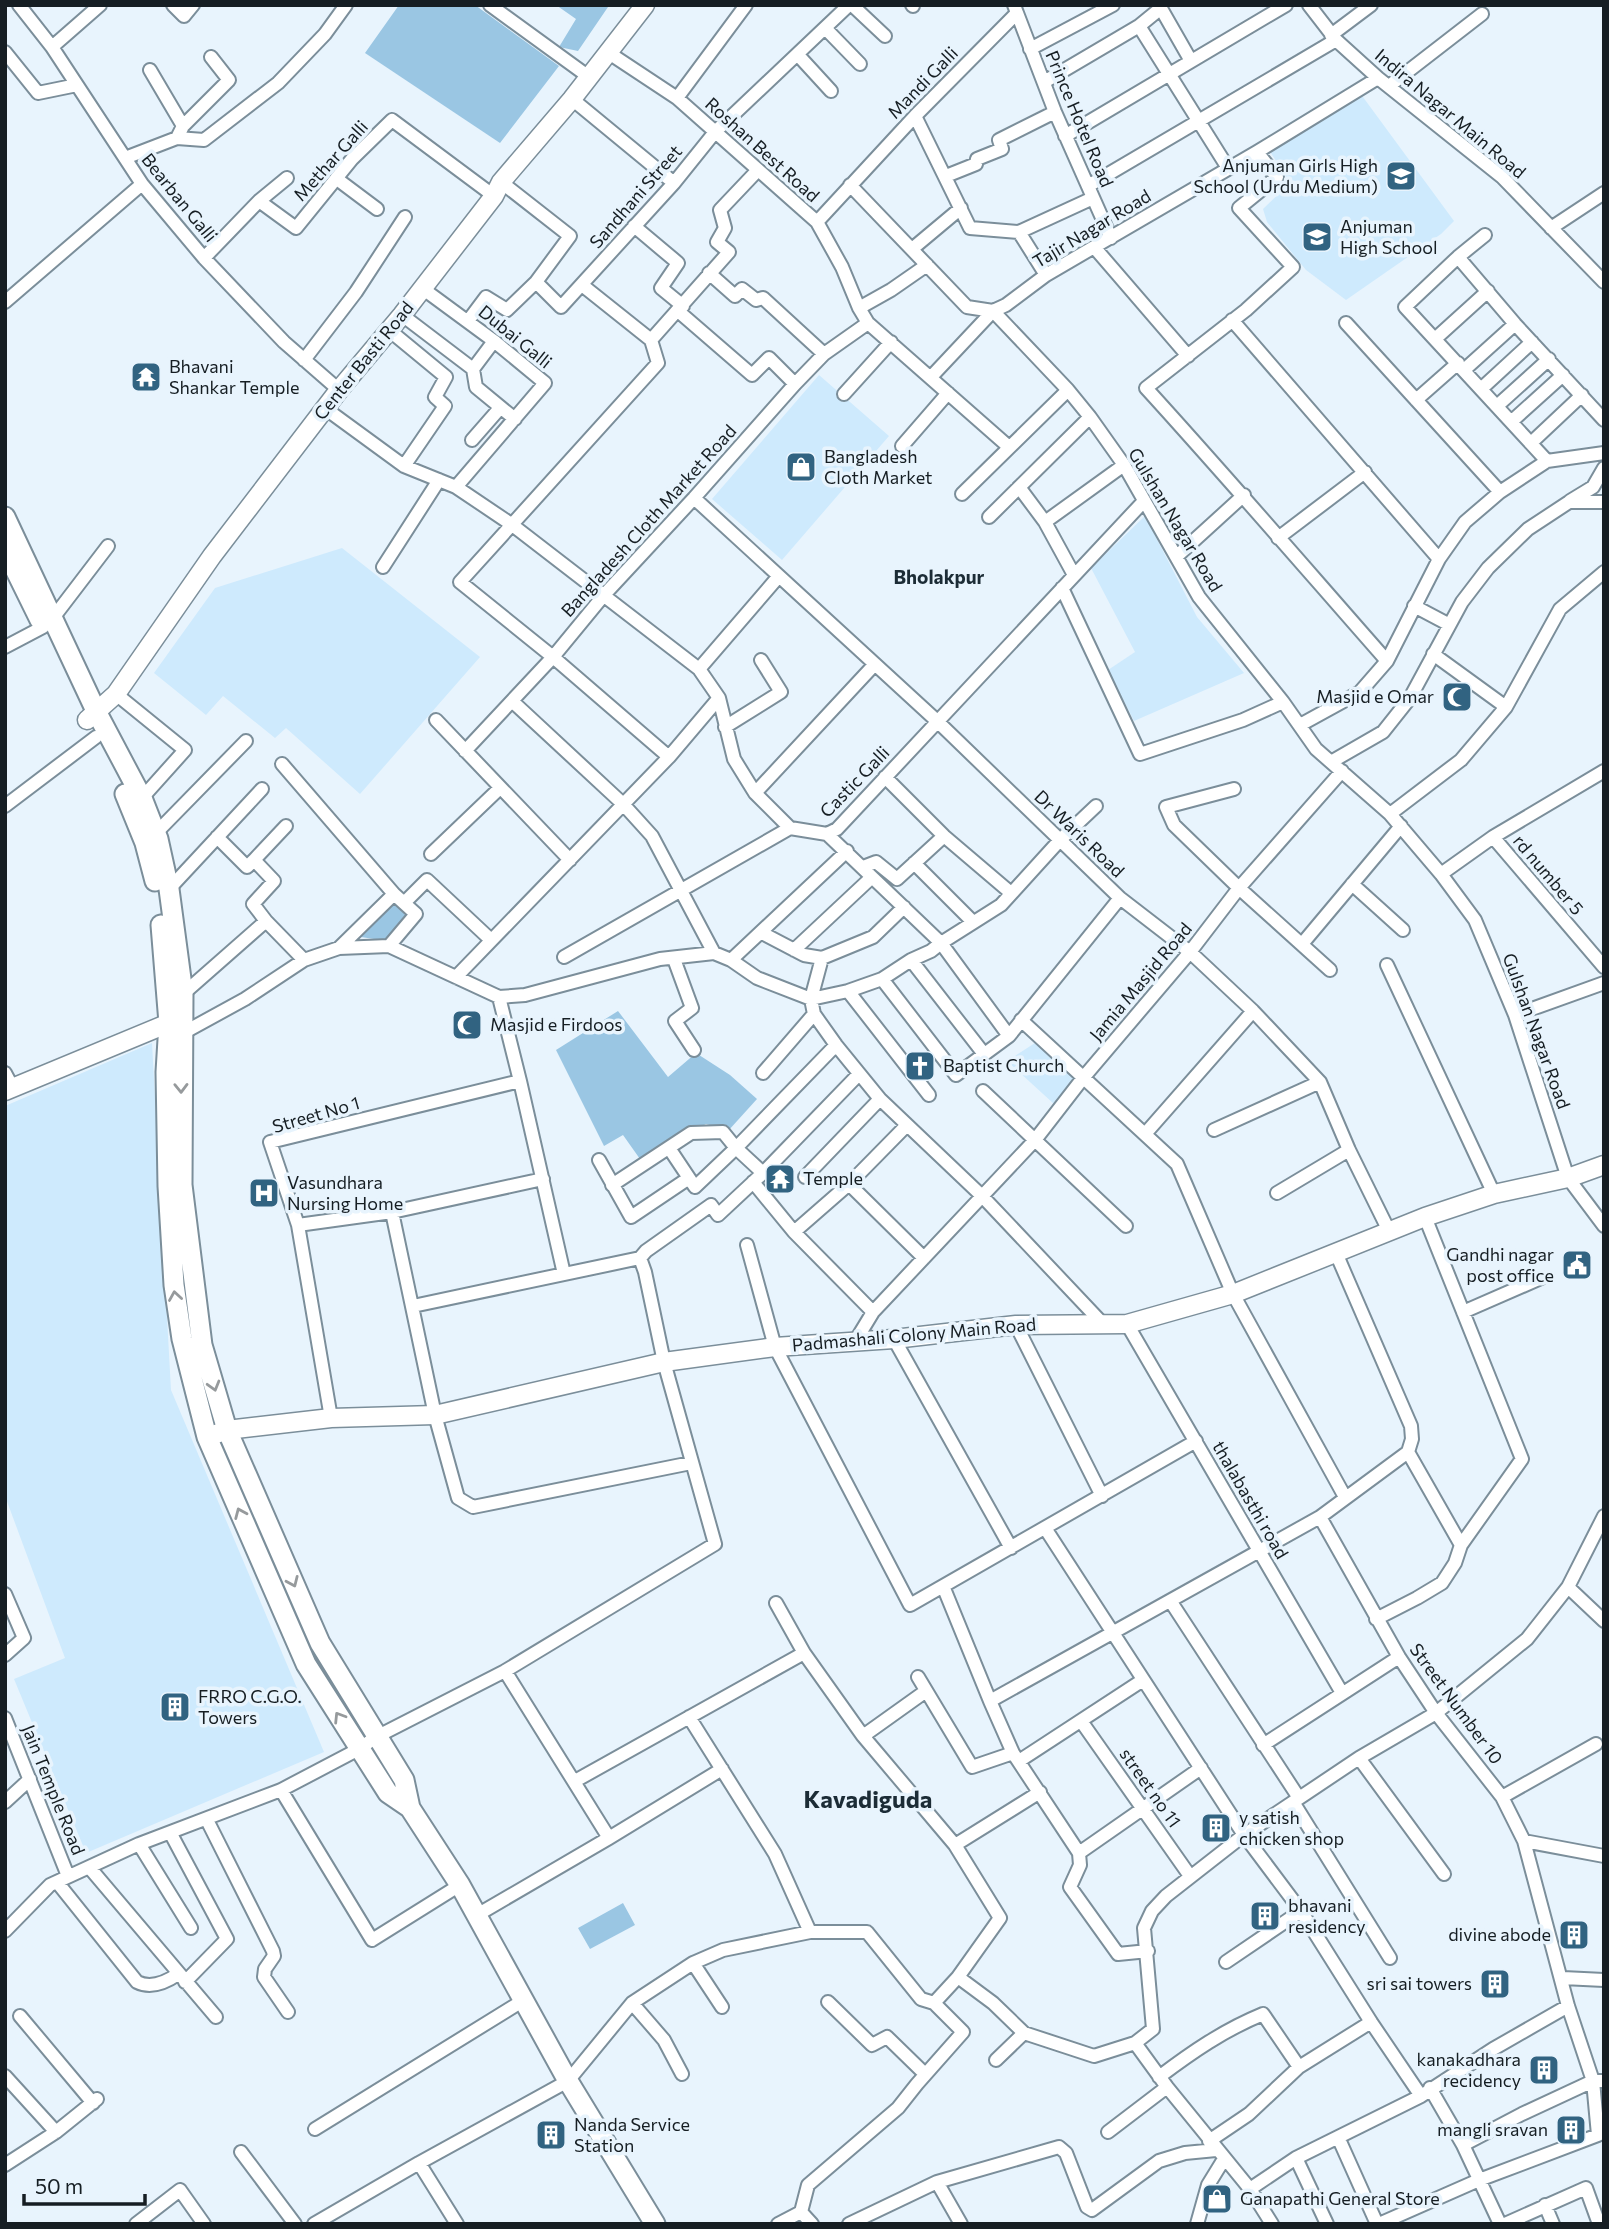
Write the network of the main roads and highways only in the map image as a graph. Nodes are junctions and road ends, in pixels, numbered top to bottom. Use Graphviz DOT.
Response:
graph roads {
  1 [pos="5,517"];
  2 [pos="5,549"];
  3 [pos="48,623"];
  4 [pos="93,724"];
  5 [pos="176,1028"];
  6 [pos="410,1808"];
  7 [pos="655,2224"];
  1 -- 3 [label="main road"];
  2 -- 3 [label="main road"];
  3 -- 4 [label="main road"];
  4 -- 5 [label="main road"];
  4 -- 5 [label="main road"];
  5 -- 6 [label="main road, one-way"];
  6 -- 5 [label="main road, one-way"];
  6 -- 7 [label="main road"];
}
